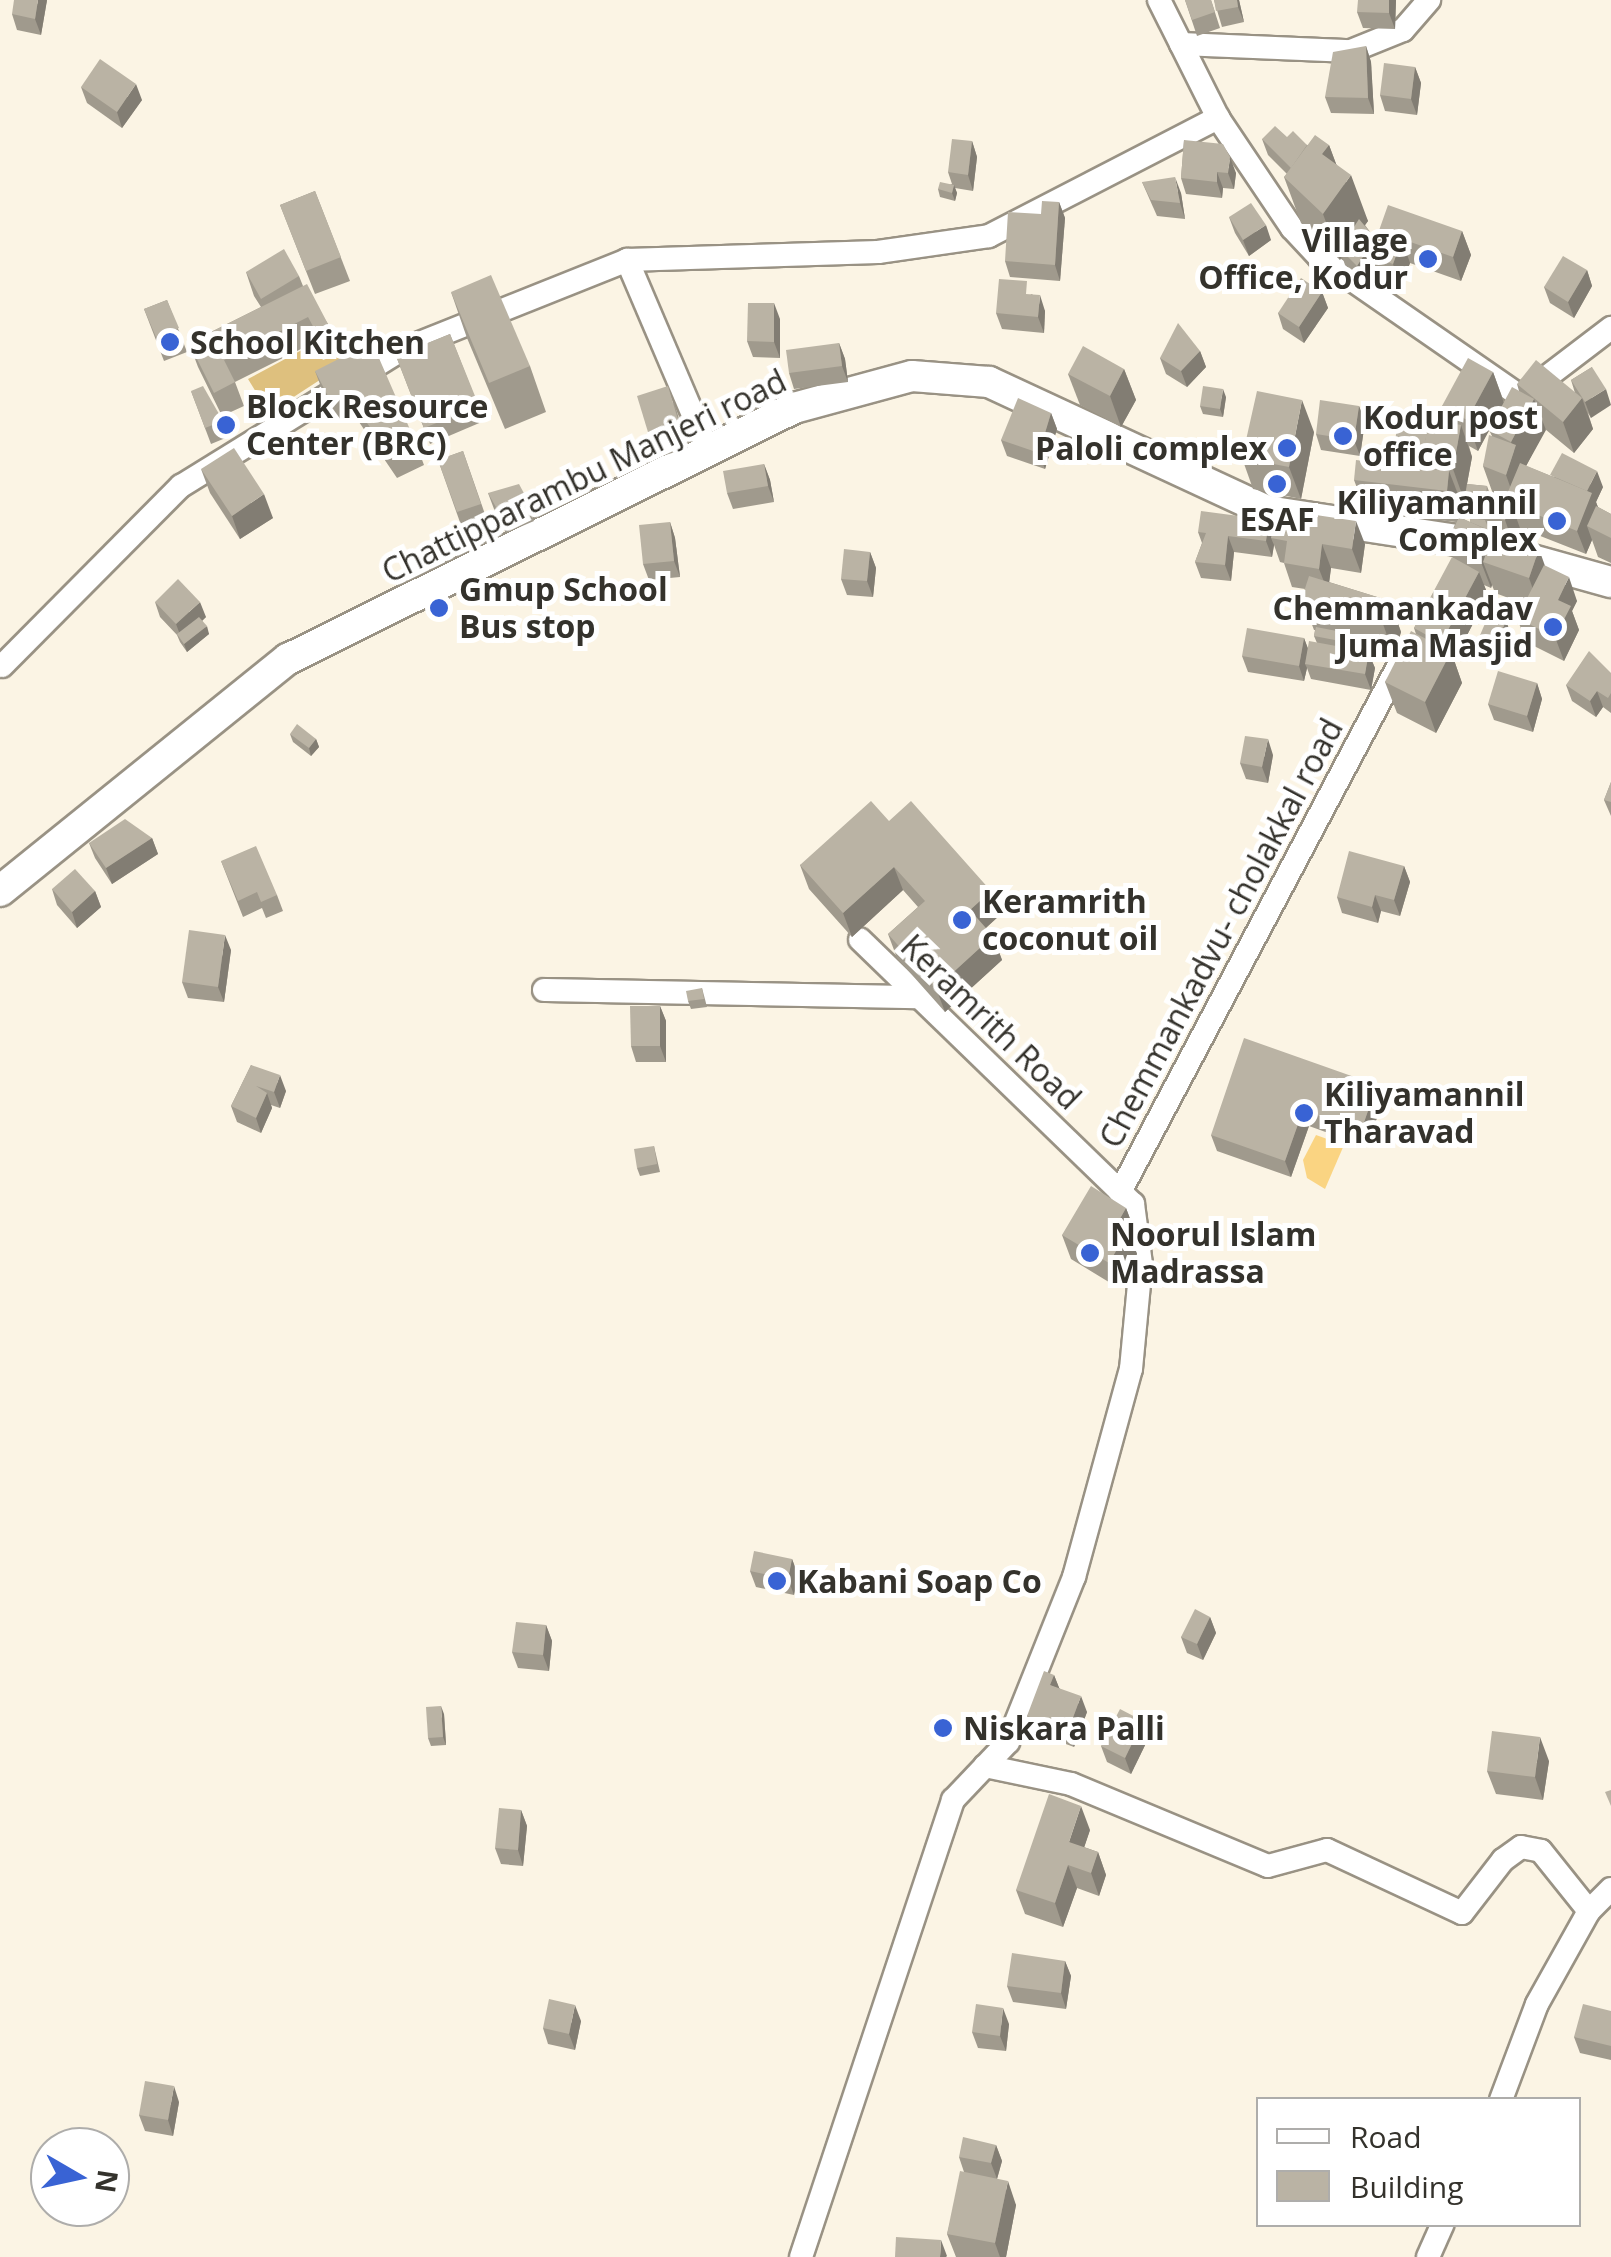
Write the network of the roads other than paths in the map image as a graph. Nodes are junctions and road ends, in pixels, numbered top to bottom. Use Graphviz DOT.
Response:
graph roads {
  1 [pos="1159,0"];
  2 [pos="1429,0"];
  3 [pos="1181,44"];
  4 [pos="1218,118"];
  5 [pos="627,260"];
  6 [pos="1611,328"];
  7 [pos="708,450"];
  8 [pos="1611,582"];
  9 [pos="1418,628"];
  10 [pos="1,665"];
  11 [pos="0,891"];
  12 [pos="860,939"];
  13 [pos="544,990"];
  14 [pos="920,997"];
  15 [pos="1120,1192"];
  16 [pos="985,1766"];
  17 [pos="1611,1889"];
  18 [pos="1589,1911"];
  19 [pos="1502,2097"];
  20 [pos="1442,2227"];
  21 [pos="801,2257"];
  22 [pos="1428,2257"];
  1 -- 3 [label="street"];
  2 -- 3 [label="street"];
  3 -- 4 [label="street"];
  4 -- 5 [label="street"];
  4 -- 6 [label="street"];
  5 -- 7 [label="street"];
  5 -- 10 [label="street"];
  7 -- 8 [label="main road, Chattipparambu Manjeri road"];
  7 -- 11 [label="main road, Chattipparambu Manjeri road"];
  9 -- 15 [label="street, Chemmankadvu- cholakkal road"];
  12 -- 14 [label="street, Keramrith Road"];
  13 -- 14 [label="street"];
  14 -- 15 [label="street, Keramrith Road"];
  15 -- 16 [label="street, Chemmankadvu- cholakkal road"];
  16 -- 18 [label="street"];
  16 -- 21 [label="street, Chemmankadvu- cholakkal road"];
  17 -- 18 [label="street"];
  18 -- 19 [label="street"];
  20 -- 22 [label="street"];
}
